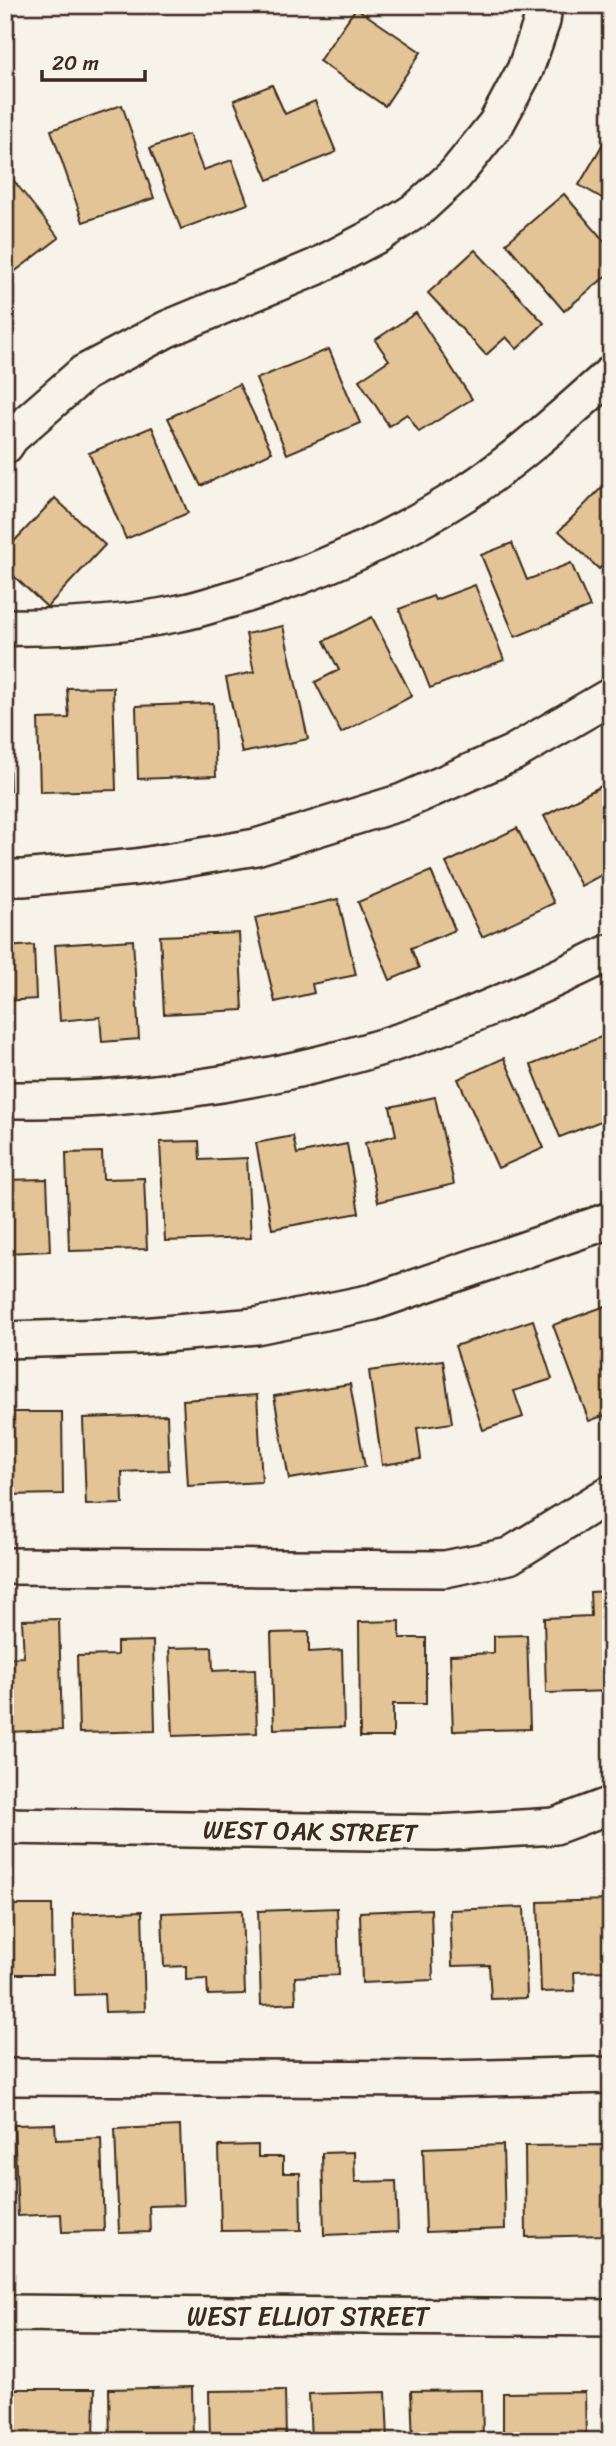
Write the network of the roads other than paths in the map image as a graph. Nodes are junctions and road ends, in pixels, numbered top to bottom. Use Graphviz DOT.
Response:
graph roads {
  1 [pos="544,5"];
  2 [pos="611,374"];
  3 [pos="5,446"];
  4 [pos="5,627"];
  5 [pos="611,696"];
  6 [pos="5,878"];
  7 [pos="611,952"];
  8 [pos="5,1100"];
  9 [pos="611,1220"];
  10 [pos="5,1340"];
  11 [pos="611,1493"];
  12 [pos="5,1566"];
  13 [pos="611,1805"];
  14 [pos="5,1826"];
  15 [pos="611,2075"];
  16 [pos="5,2077"];
  17 [pos="5,2313"];
  18 [pos="611,2318"];
  1 -- 3 [label="street"];
  2 -- 4 [label="street"];
  5 -- 6 [label="street"];
  7 -- 8 [label="street"];
  9 -- 10 [label="street"];
  11 -- 12 [label="street"];
  13 -- 14 [label="street, WEST OAK STREET"];
  15 -- 16 [label="street"];
  17 -- 18 [label="street, WEST ELLIOT STREET"];
}
